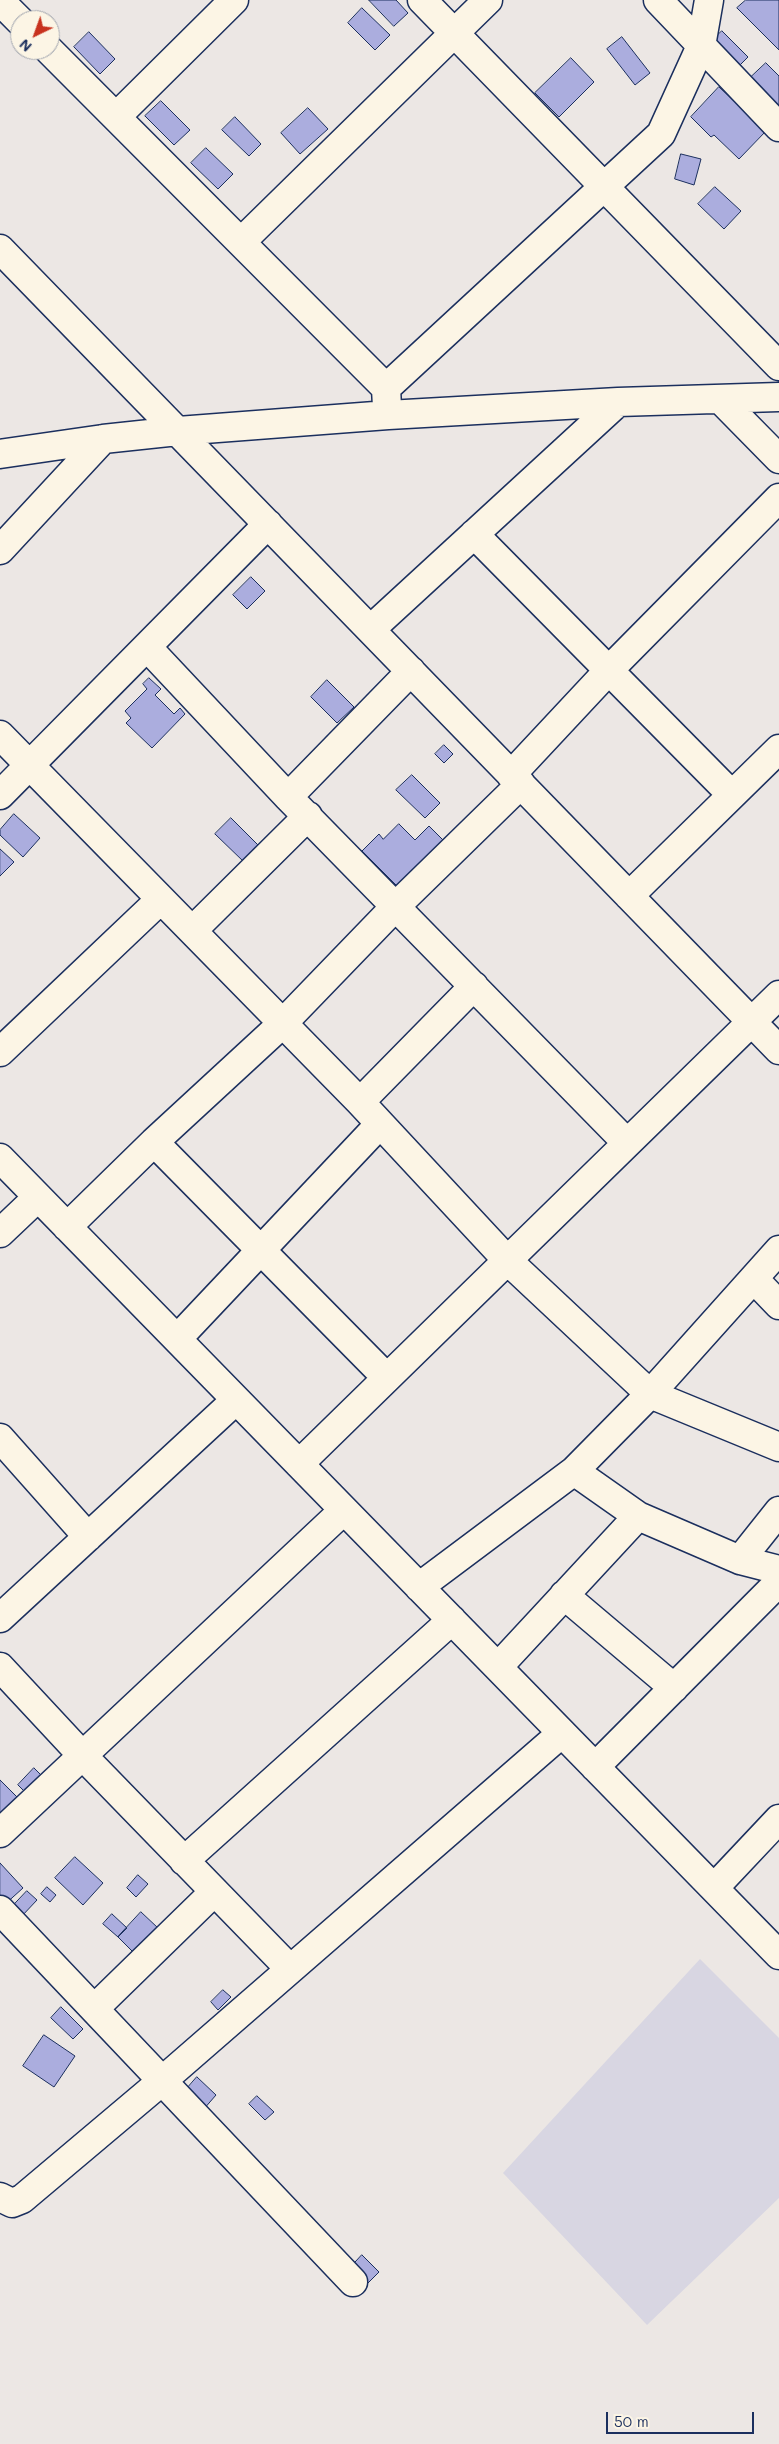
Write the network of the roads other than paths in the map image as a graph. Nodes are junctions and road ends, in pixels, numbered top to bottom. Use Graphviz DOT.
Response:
graph roads {
  1 [pos="234,0"];
  2 [pos="422,0"];
  3 [pos="488,0"];
  4 [pos="658,0"];
  5 [pos="709,0"];
  6 [pos="0,1"];
  7 [pos="10,11"];
  8 [pos="454,33"];
  9 [pos="701,46"];
  10 [pos="59,60"];
  11 [pos="116,116"];
  12 [pos="779,127"];
  13 [pos="606,187"];
  14 [pos="242,242"];
  15 [pos="0,248"];
  16 [pos="779,366"];
  17 [pos="386,388"];
  18 [pos="779,397"];
  19 [pos="721,400"];
  20 [pos="618,402"];
  21 [pos="388,415"];
  22 [pos="178,431"];
  23 [pos="103,439"];
  24 [pos="0,454"];
  25 [pos="779,459"];
  26 [pos="779,498"];
  27 [pos="268,524"];
  28 [pos="474,534"];
  29 [pos="0,550"];
  30 [pos="371,629"];
  31 [pos="147,647"];
  32 [pos="610,669"];
  33 [pos="410,671"];
  34 [pos="0,735"];
  35 [pos="779,749"];
  36 [pos="30,765"];
  37 [pos="516,779"];
  38 [pos="0,795"];
  39 [pos="732,795"];
  40 [pos="288,797"];
  41 [pos="308,816"];
  42 [pos="629,896"];
  43 [pos="160,900"];
  44 [pos="395,907"];
  45 [pos="193,930"];
  46 [pos="474,986"];
  47 [pos="779,995"];
  48 [pos="752,1022"];
  49 [pos="282,1024"];
  50 [pos="779,1050"];
  51 [pos="0,1052"];
  52 [pos="360,1102"];
  53 [pos="379,1125"];
  54 [pos="154,1142"];
  55 [pos="627,1143"];
  56 [pos="0,1158"];
  57 [pos="38,1197"];
  58 [pos="67,1227"];
  59 [pos="0,1233"];
  60 [pos="259,1250"];
  61 [pos="779,1250"];
  62 [pos="507,1260"];
  63 [pos="754,1279"];
  64 [pos="779,1305"];
  65 [pos="177,1338"];
  66 [pos="387,1378"];
  67 [pos="650,1394"];
  68 [pos="236,1400"];
  69 [pos="0,1438"];
  70 [pos="779,1447"];
  71 [pos="299,1464"];
  72 [pos="574,1471"];
  73 [pos="344,1510"];
  74 [pos="779,1511"];
  75 [pos="638,1516"];
  76 [pos="88,1537"];
  77 [pos="740,1560"];
  78 [pos="779,1570"];
  79 [pos="779,1582"];
  80 [pos="419,1586"];
  81 [pos="564,1595"];
  82 [pos="0,1618"];
  83 [pos="452,1620"];
  84 [pos="0,1667"];
  85 [pos="498,1667"];
  86 [pos="674,1688"];
  87 [pos="562,1733"];
  88 [pos="81,1754"];
  89 [pos="595,1767"];
  90 [pos="779,1819"];
  91 [pos="0,1833"];
  92 [pos="184,1861"];
  93 [pos="714,1888"];
  94 [pos="214,1892"];
  95 [pos="0,1910"];
  96 [pos="779,1955"];
  97 [pos="290,1969"];
  98 [pos="94,2009"];
  99 [pos="162,2081"];
  100 [pos="0,2197"];
  101 [pos="354,2282"];
  1 -- 11 [label="street"];
  2 -- 8 [label="street"];
  3 -- 8 [label="street"];
  4 -- 9 [label="street"];
  5 -- 9 [label="street"];
  6 -- 7 [label="street"];
  8 -- 13 [label="street"];
  8 -- 14 [label="street"];
  9 -- 12 [label="street"];
  9 -- 13 [label="street"];
  10 -- 11 [label="street"];
  11 -- 14 [label="street"];
  13 -- 16 [label="street"];
  13 -- 17 [label="street"];
  14 -- 17 [label="street"];
  15 -- 22 [label="street"];
  17 -- 21 [label="street"];
  18 -- 19 [label="street"];
  19 -- 20 [label="street"];
  19 -- 25 [label="street"];
  20 -- 21 [label="street"];
  20 -- 28 [label="street"];
  21 -- 22 [label="street"];
  22 -- 23 [label="street"];
  22 -- 27 [label="street"];
  23 -- 24 [label="street"];
  23 -- 29 [label="street"];
  26 -- 32 [label="street"];
  27 -- 30 [label="street"];
  27 -- 31 [label="street"];
  28 -- 30 [label="street"];
  28 -- 32 [label="street"];
  30 -- 33 [label="street"];
  31 -- 36 [label="street"];
  31 -- 40 [label="street"];
  32 -- 37 [label="street"];
  32 -- 39 [label="street"];
  33 -- 37 [label="street"];
  33 -- 40 [label="street"];
  34 -- 36 [label="street"];
  35 -- 39 [label="street"];
  36 -- 38 [label="street"];
  36 -- 43 [label="street"];
  37 -- 42 [label="street"];
  37 -- 44 [label="street"];
  39 -- 42 [label="street"];
  40 -- 41 [label="street"];
  41 -- 44 [label="street"];
  41 -- 45 [label="street"];
  42 -- 48 [label="street"];
  43 -- 45 [label="street"];
  43 -- 51 [label="street"];
  44 -- 46 [label="street"];
  44 -- 49 [label="street"];
  45 -- 49 [label="street"];
  46 -- 52 [label="street"];
  46 -- 55 [label="street"];
  47 -- 48 [label="street"];
  48 -- 50 [label="street"];
  48 -- 55 [label="street"];
  49 -- 52 [label="street"];
  49 -- 54 [label="street"];
  52 -- 53 [label="street"];
  53 -- 60 [label="street"];
  53 -- 62 [label="street"];
  54 -- 58 [label="street"];
  54 -- 60 [label="street"];
  55 -- 62 [label="street"];
  56 -- 57 [label="street"];
  57 -- 58 [label="street"];
  57 -- 59 [label="street"];
  58 -- 65 [label="street"];
  60 -- 65 [label="street"];
  60 -- 66 [label="street"];
  61 -- 63 [label="street"];
  62 -- 66 [label="street"];
  62 -- 67 [label="street"];
  63 -- 64 [label="street"];
  63 -- 67 [label="street"];
  65 -- 68 [label="street"];
  66 -- 71 [label="street"];
  67 -- 70 [label="street"];
  67 -- 72 [label="street"];
  68 -- 71 [label="street"];
  68 -- 76 [label="street"];
  69 -- 76 [label="street"];
  71 -- 73 [label="street"];
  72 -- 75 [label="street"];
  72 -- 80 [label="street"];
  73 -- 80 [label="street"];
  73 -- 88 [label="street"];
  74 -- 77 [label="street"];
  75 -- 77 [label="street"];
  75 -- 81 [label="street"];
  76 -- 82 [label="street"];
  77 -- 78 [label="street"];
  79 -- 86 [label="street"];
  80 -- 83 [label="street"];
  81 -- 85 [label="street"];
  81 -- 86 [label="street"];
  83 -- 85 [label="street"];
  83 -- 92 [label="street"];
  84 -- 88 [label="street"];
  85 -- 87 [label="street"];
  86 -- 89 [label="street"];
  87 -- 89 [label="street"];
  87 -- 97 [label="street"];
  88 -- 91 [label="street"];
  88 -- 92 [label="street"];
  89 -- 93 [label="street"];
  90 -- 93 [label="street"];
  92 -- 94 [label="street"];
  93 -- 96 [label="street"];
  94 -- 97 [label="street"];
  94 -- 98 [label="street"];
  95 -- 98 [label="street"];
  97 -- 99 [label="street"];
  98 -- 99 [label="street"];
  99 -- 100 [label="street"];
  99 -- 101 [label="street"];
}
